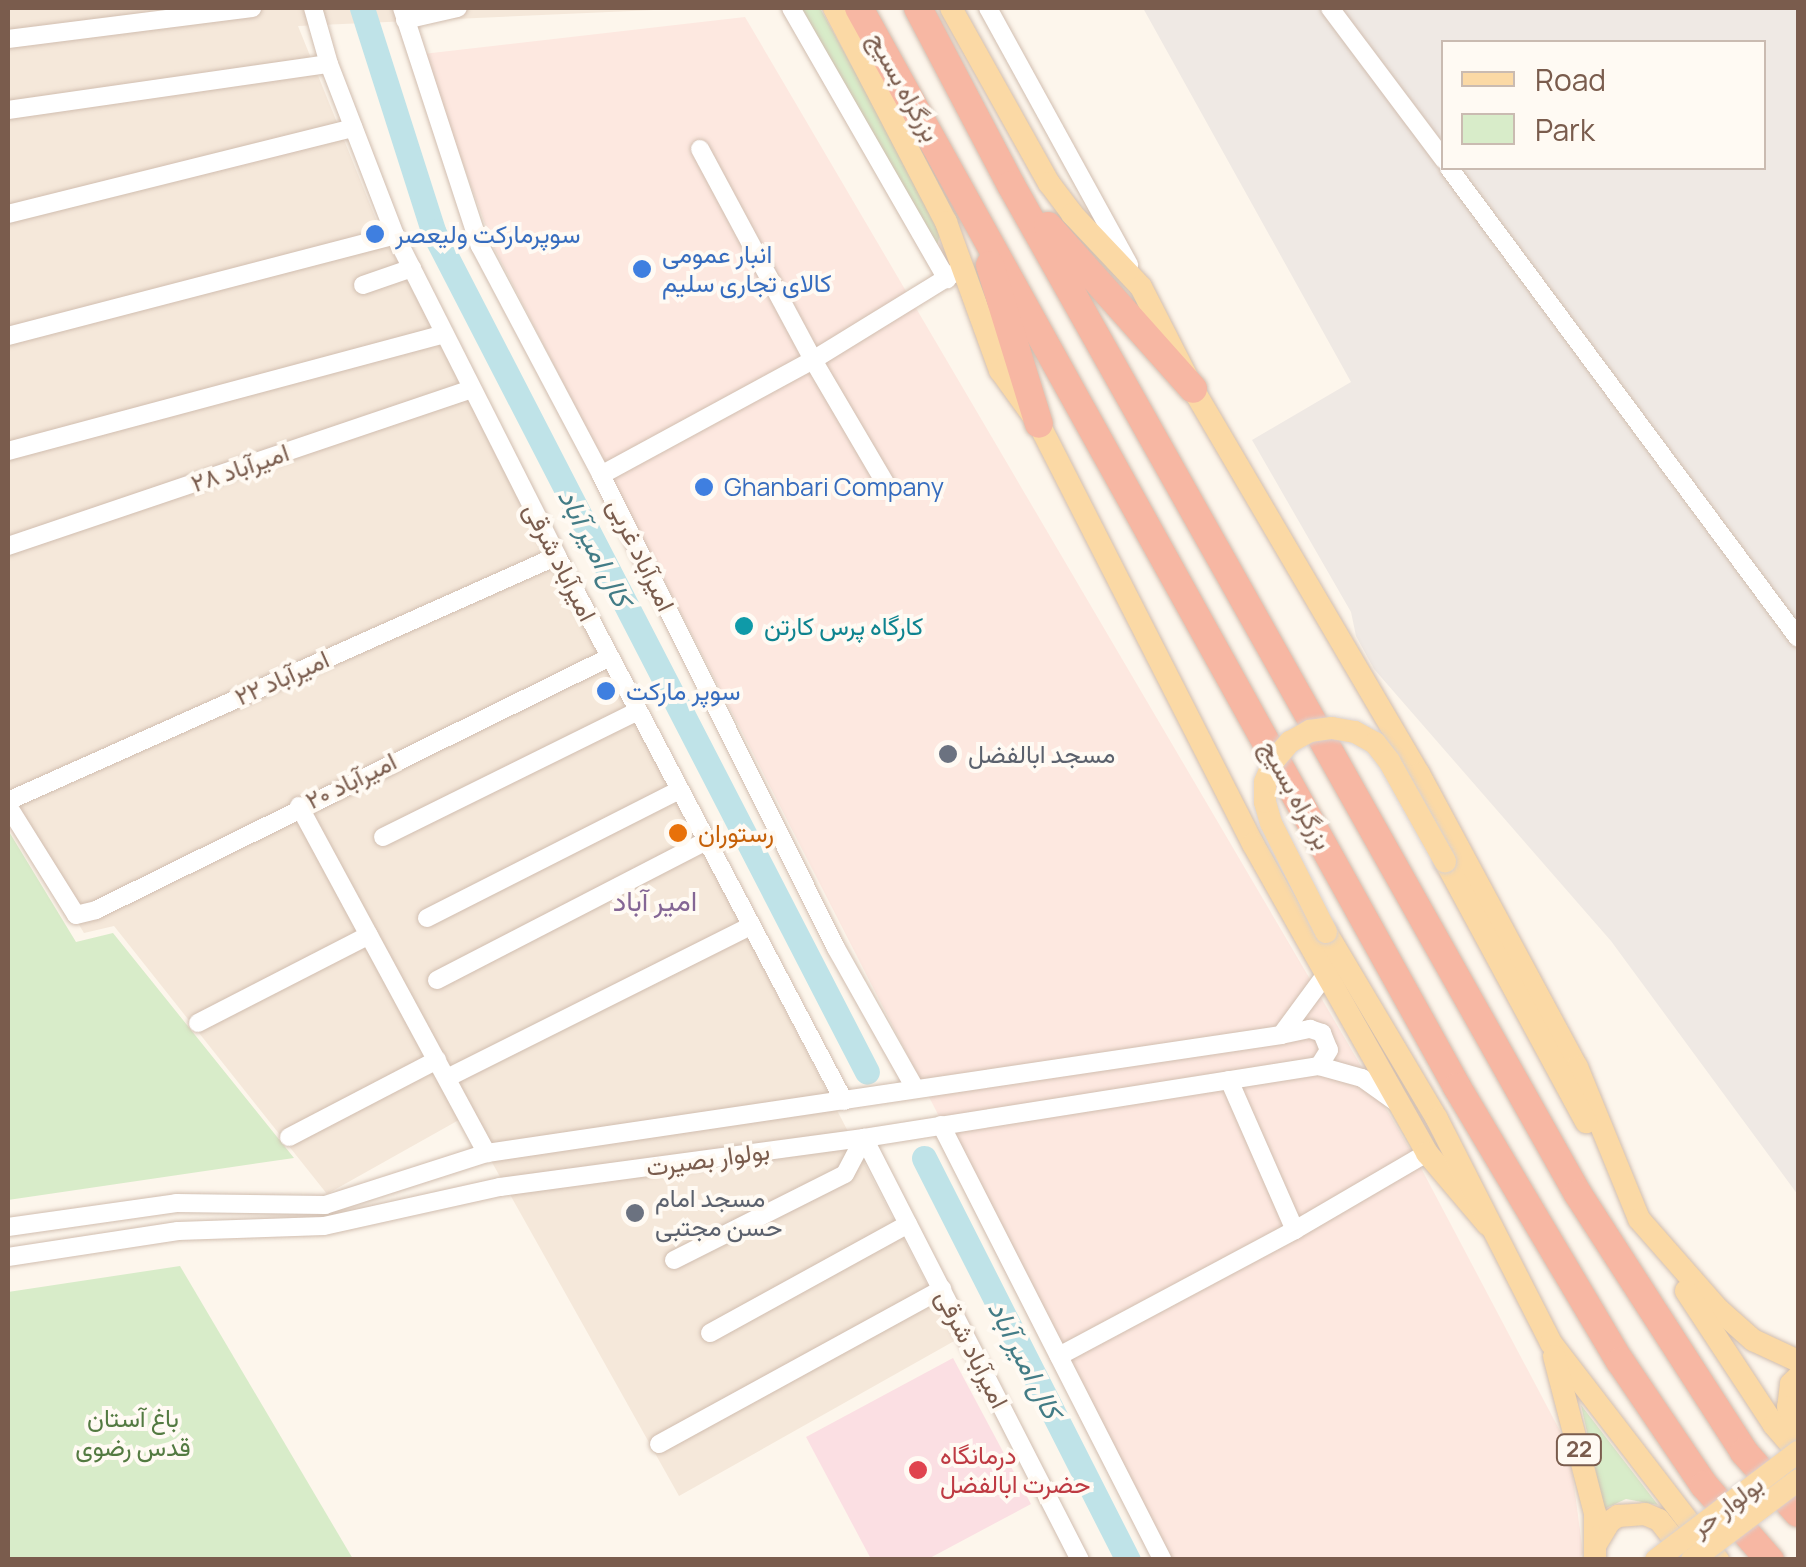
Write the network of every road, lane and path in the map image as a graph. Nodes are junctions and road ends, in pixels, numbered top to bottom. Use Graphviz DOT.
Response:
graph roads {
  1 [pos="252,8"];
  2 [pos="313,8"];
  3 [pos="458,8"];
  4 [pos="791,8"];
  5 [pos="834,8"];
  6 [pos="859,8"];
  7 [pos="918,8"];
  8 [pos="951,8"];
  9 [pos="988,8"];
  10 [pos="1330,8"];
  11 [pos="403,14"];
  12 [pos="8,39"];
  13 [pos="329,64"];
  14 [pos="8,110"];
  15 [pos="352,128"];
  16 [pos="700,148"];
  17 [pos="1441,156"];
  18 [pos="1450,170"];
  19 [pos="1011,185"];
  20 [pos="974,212"];
  21 [pos="8,214"];
  22 [pos="395,235"];
  23 [pos="412,268"];
  24 [pos="954,274"];
  25 [pos="363,284"];
  26 [pos="1141,288"];
  27 [pos="444,334"];
  28 [pos="8,336"];
  29 [pos="813,360"];
  30 [pos="472,389"];
  31 [pos="1193,389"];
  32 [pos="1039,424"];
  33 [pos="8,450"];
  34 [pos="602,475"];
  35 [pos="888,488"];
  36 [pos="8,546"];
  37 [pos="557,556"];
  38 [pos="1798,638"];
  39 [pos="610,657"];
  40 [pos="638,711"];
  41 [pos="679,790"];
  42 [pos="8,803"];
  43 [pos="299,806"];
  44 [pos="383,837"];
  45 [pos="706,840"];
  46 [pos="426,918"];
  47 [pos="751,926"];
  48 [pos="369,935"];
  49 [pos="1326,974"];
  50 [pos="436,980"];
  51 [pos="198,1023"];
  52 [pos="1281,1035"];
  53 [pos="437,1060"];
  54 [pos="1319,1066"];
  55 [pos="447,1078"];
  56 [pos="1229,1080"];
  57 [pos="915,1088"];
  58 [pos="844,1101"];
  59 [pos="1400,1105"];
  60 [pos="941,1126"];
  61 [pos="289,1137"];
  62 [pos="590,1138"];
  63 [pos="864,1138"];
  64 [pos="487,1152"];
  65 [pos="1428,1152"];
  66 [pos="596,1174"];
  67 [pos="64,1219"];
  68 [pos="1639,1220"];
  69 [pos="908,1224"];
  70 [pos="1488,1226"];
  71 [pos="8,1227"];
  72 [pos="1295,1230"];
  73 [pos="70,1248"];
  74 [pos="8,1257"];
  75 [pos="674,1260"];
  76 [pos="942,1290"];
  77 [pos="710,1334"];
  78 [pos="1551,1343"];
  79 [pos="1059,1356"];
  80 [pos="1798,1360"];
  81 [pos="1798,1377"];
  82 [pos="1798,1428"];
  83 [pos="659,1444"];
  84 [pos="1798,1453"];
  85 [pos="1798,1480"];
  86 [pos="1798,1513"];
  87 [pos="1595,1552"];
  88 [pos="1080,1560"];
  89 [pos="1163,1560"];
  90 [pos="1656,1560"];
  91 [pos="1691,1560"];
  92 [pos="1718,1560"];
  93 [pos="1770,1560"];
  1 -- 12 [label="street"];
  2 -- 13 [label="street, امیرآباد شرقی"];
  3 -- 11 [label="street"];
  4 -- 24 [label="street"];
  5 -- 24 [label="main road"];
  6 -- 20 [label="highway, بزرگراه بسیج"];
  7 -- 19 [label="highway, بزرگراه بسیج"];
  8 -- 26 [label="main road"];
  9 -- 26 [label="street"];
  10 -- 17 [label="street"];
  11 -- 34 [label="street, امیرآباد غربی"];
  13 -- 14 [label="street"];
  13 -- 15 [label="street, امیرآباد شرقی"];
  15 -- 21 [label="street"];
  15 -- 22 [label="street, امیرآباد شرقی"];
  16 -- 29 [label="street"];
  18 -- 38 [label="street"];
  19 -- 31 [label="highway"];
  19 -- 86 [label="highway, بزرگراه بسیج"];
  20 -- 32 [label="highway"];
  20 -- 93 [label="highway, بزرگراه بسیج"];
  22 -- 23 [label="street, امیرآباد شرقی"];
  22 -- 28 [label="street"];
  23 -- 25 [label="street"];
  23 -- 27 [label="street, امیرآباد شرقی"];
  24 -- 29 [label="street"];
  24 -- 32 [label="main road"];
  26 -- 31 [label="main road"];
  27 -- 30 [label="street, امیرآباد شرقی"];
  27 -- 33 [label="street"];
  29 -- 34 [label="street"];
  29 -- 35 [label="street"];
  30 -- 36 [label="street, امیرآباد ۲۸"];
  30 -- 37 [label="street, امیرآباد شرقی"];
  31 -- 68 [label="main road"];
  32 -- 49 [label="main road"];
  34 -- 57 [label="street, امیرآباد غربی"];
  37 -- 39 [label="street, امیرآباد شرقی"];
  37 -- 42 [label="street, امیرآباد ۲۲"];
  39 -- 40 [label="street, امیرآباد شرقی"];
  39 -- 43 [label="street, امیرآباد ۲۰"];
  40 -- 41 [label="street, امیرآباد شرقی"];
  40 -- 44 [label="street"];
  41 -- 45 [label="street, امیرآباد شرقی"];
  41 -- 46 [label="street"];
  42 -- 43 [label="street, امیرآباد ۲۰"];
  43 -- 48 [label="street"];
  45 -- 47 [label="street, امیرآباد شرقی"];
  45 -- 50 [label="street"];
  47 -- 55 [label="street"];
  47 -- 58 [label="street, امیرآباد شرقی"];
  48 -- 51 [label="street"];
  48 -- 53 [label="street"];
  49 -- 52 [label="street"];
  49 -- 59 [label="main road"];
  52 -- 54 [label="street, بولوار بصیرت"];
  52 -- 57 [label="street, بولوار بصیرت"];
  53 -- 55 [label="street"];
  53 -- 61 [label="street"];
  54 -- 56 [label="street, بولوار بصیرت"];
  54 -- 59 [label="street, بولوار بصیرت"];
  55 -- 64 [label="street"];
  56 -- 60 [label="street, بولوار بصیرت"];
  56 -- 72 [label="street"];
  57 -- 58 [label="street, بولوار بصیرت"];
  58 -- 62 [label="street, بولوار بصیرت"];
  59 -- 65 [label="main road"];
  60 -- 63 [label="street, بولوار بصیرت"];
  60 -- 79 [label="street"];
  62 -- 64 [label="street, بولوار بصیرت"];
  62 -- 66 [label="street"];
  63 -- 66 [label="street, بولوار بصیرت"];
  63 -- 69 [label="street, امیرآباد شرقی"];
  63 -- 75 [label="street"];
  64 -- 67 [label="street, بولوار بصیرت"];
  65 -- 70 [label="main road"];
  65 -- 72 [label="street"];
  66 -- 73 [label="street, بولوار بصیرت"];
  67 -- 71 [label="street, بولوار بصیرت"];
  67 -- 73 [label="street"];
  68 -- 70 [label="main road, bridge"];
  68 -- 80 [label="main road"];
  68 -- 84 [label="main road"];
  69 -- 76 [label="street, امیرآباد شرقی"];
  69 -- 77 [label="street"];
  70 -- 78 [label="main road"];
  72 -- 79 [label="street"];
  73 -- 74 [label="street, بولوار بصیرت"];
  76 -- 83 [label="street"];
  76 -- 88 [label="street, امیرآباد شرقی"];
  78 -- 87 [label="main road, 22"];
  78 -- 92 [label="main road"];
  79 -- 89 [label="street"];
  81 -- 82 [label="main road"];
  84 -- 90 [label="main road, بولوار حر, bridge"];
  85 -- 91 [label="main road, بولوار حر, bridge"];
  87 -- 91 [label="main road"];
}
